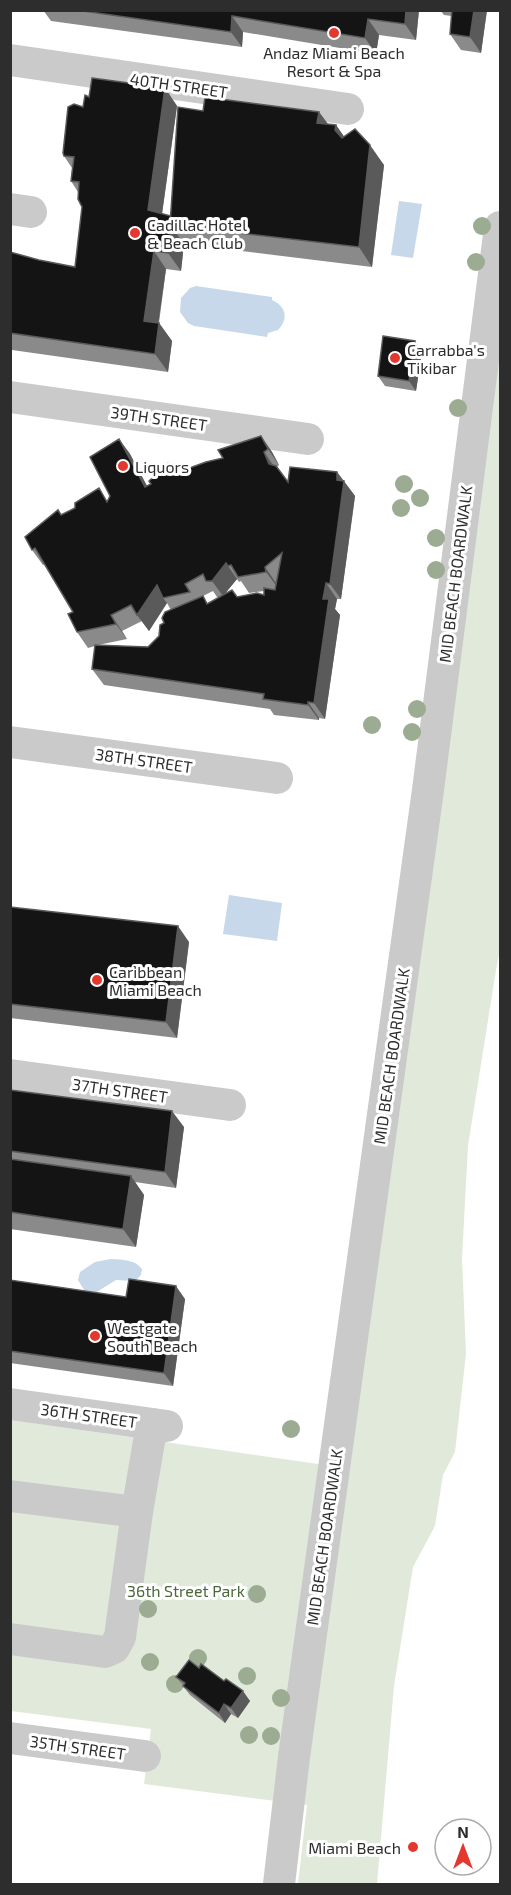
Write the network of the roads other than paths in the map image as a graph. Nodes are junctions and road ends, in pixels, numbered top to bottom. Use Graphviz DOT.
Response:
graph roads {
  1 [pos="10,60"];
  2 [pos="348,109"];
  3 [pos="501,227"];
  4 [pos="10,397"];
  5 [pos="308,440"];
  6 [pos="10,742"];
  7 [pos="277,778"];
  8 [pos="10,1076"];
  9 [pos="230,1105"];
  10 [pos="10,1404"];
  11 [pos="10,1496"];
  12 [pos="137,1512"];
  13 [pos="10,1639"];
  14 [pos="10,1738"];
  15 [pos="146,1756"];
  16 [pos="279,1884"];
  1 -- 2 [label="street, 40TH STREET"];
  3 -- 16 [label="street, MID BEACH BOARDWALK"];
  4 -- 5 [label="street, 39TH STREET"];
  6 -- 7 [label="street, 38TH STREET"];
  8 -- 9 [label="street, 37TH STREET"];
  10 -- 12 [label="street, 36TH STREET"];
  11 -- 12 [label="street"];
  12 -- 13 [label="street"];
  14 -- 15 [label="street, 35TH STREET"];
}
